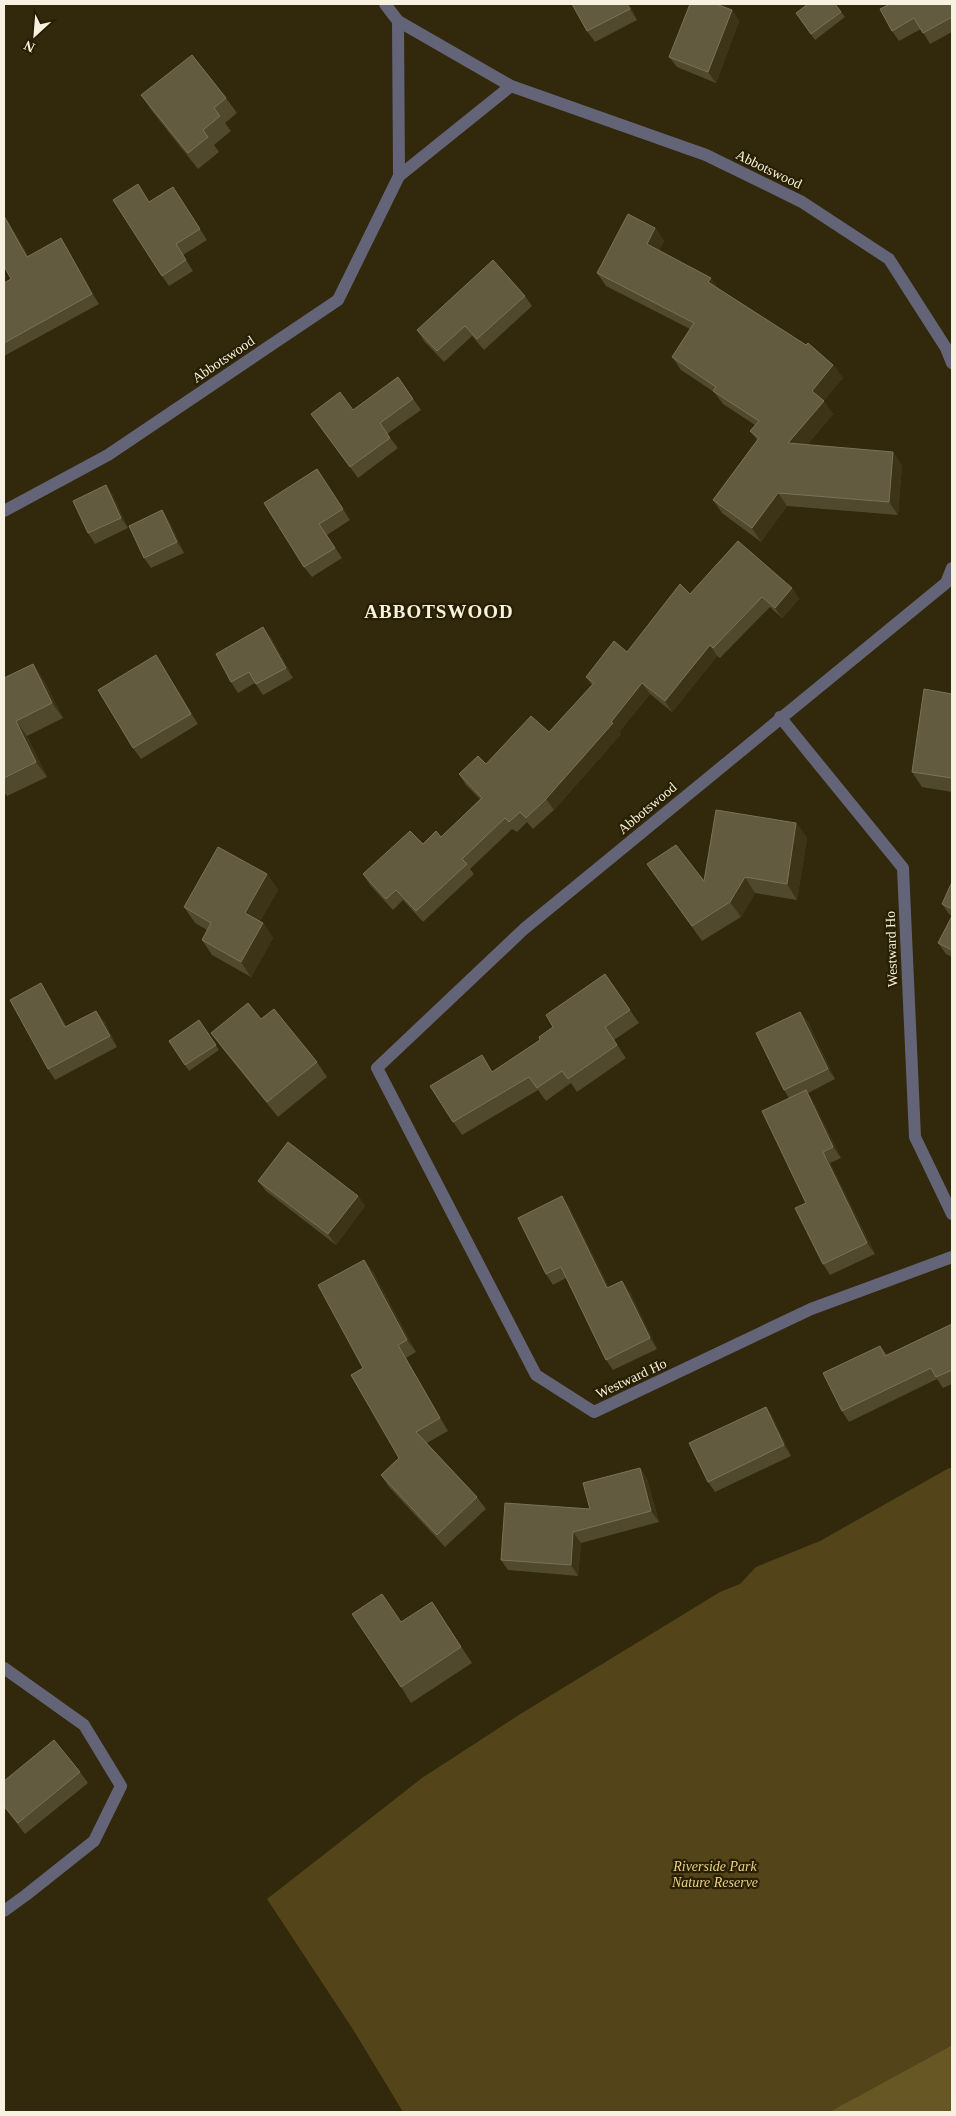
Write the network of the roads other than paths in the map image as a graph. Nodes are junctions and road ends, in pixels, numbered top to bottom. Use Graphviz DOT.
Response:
graph roads {
  1 [pos="385,4"];
  2 [pos="398,21"];
  3 [pos="511,86"];
  4 [pos="399,176"];
  5 [pos="952,363"];
  6 [pos="4,511"];
  7 [pos="952,568"];
  8 [pos="949,585"];
  9 [pos="780,717"];
  10 [pos="377,1068"];
  11 [pos="952,1214"];
  12 [pos="952,1257"];
  13 [pos="4,1668"];
  14 [pos="4,1911"];
  1 -- 2 [label="street, Abbotswood"];
  2 -- 3 [label="street, Abbotswood"];
  2 -- 4 [label="street, Abbotswood"];
  3 -- 4 [label="street, Abbotswood"];
  3 -- 5 [label="street, Abbotswood"];
  4 -- 6 [label="street, Abbotswood"];
  7 -- 8 [label="street, Abbotswood"];
  8 -- 9 [label="street, Abbotswood"];
  9 -- 10 [label="street, Abbotswood"];
  9 -- 11 [label="street, Westward Ho"];
  10 -- 12 [label="street, Westward Ho"];
  13 -- 14 [label="street"];
}
